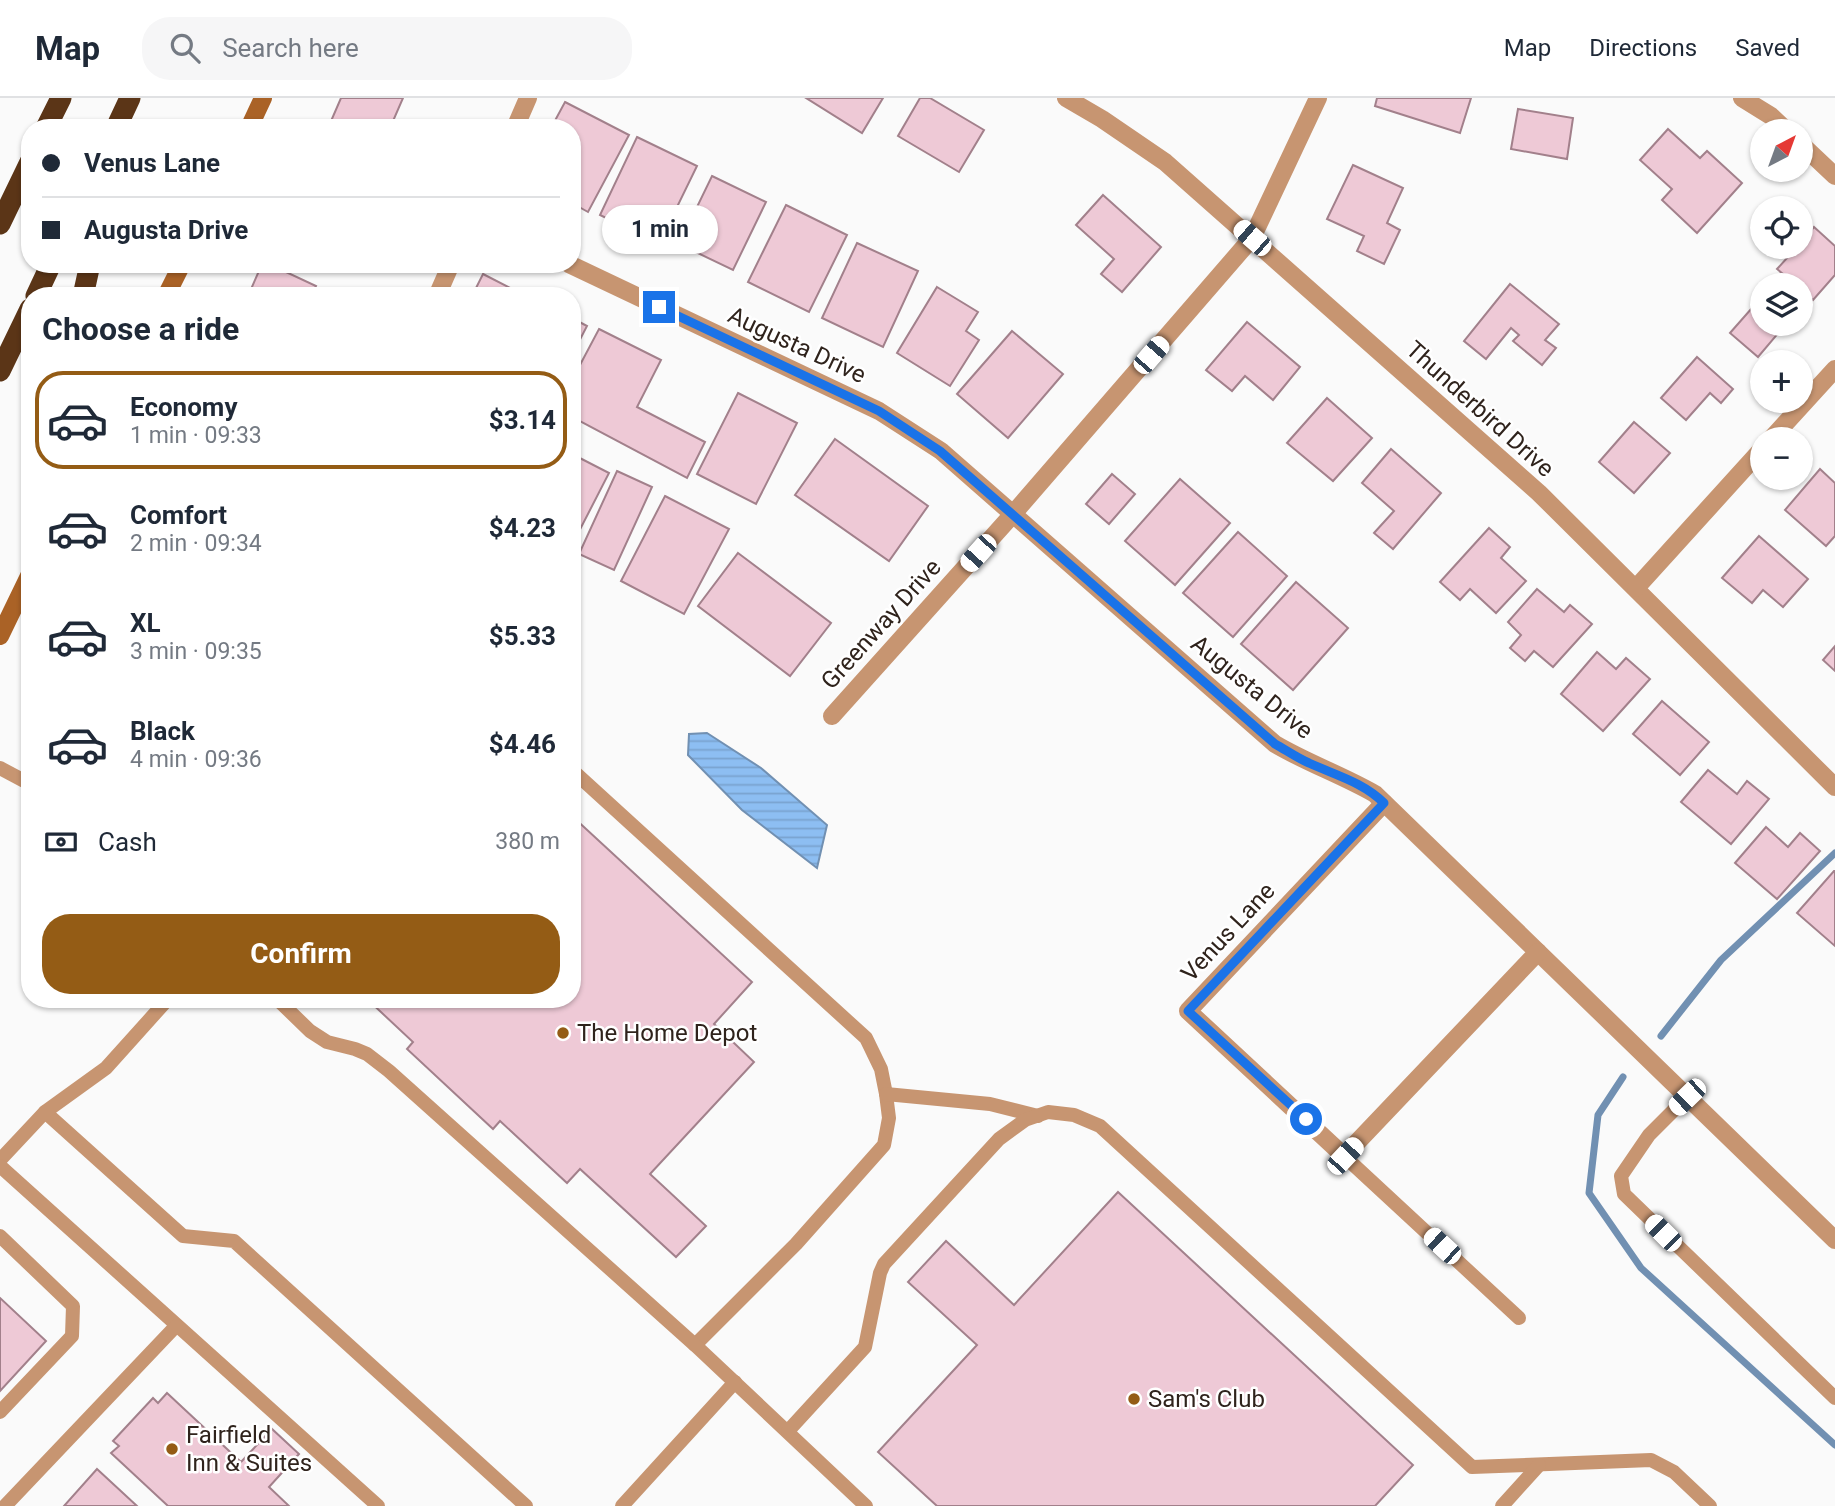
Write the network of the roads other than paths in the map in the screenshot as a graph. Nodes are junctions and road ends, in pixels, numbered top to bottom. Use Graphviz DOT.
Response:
graph roads {
  1 [pos="61,98"];
  2 [pos="132,98"];
  3 [pos="263,98"];
  4 [pos="528,98"];
  5 [pos="1066,98"];
  6 [pos="1318,98"];
  7 [pos="1742,98"];
  8 [pos="51,119"];
  9 [pos="121,119"];
  10 [pos="128,119"];
  11 [pos="252,119"];
  12 [pos="519,119"];
  13 [pos="1774,119"];
  14 [pos="1813,155"];
  15 [pos="1835,176"];
  16 [pos="21,181"];
  17 [pos="0,224"];
  18 [pos="1252,238"];
  19 [pos="581,270"];
  20 [pos="21,328"];
  21 [pos="1835,369"];
  22 [pos="0,371"];
  23 [pos="1782,427"];
  24 [pos="1750,462"];
  25 [pos="1013,514"];
  26 [pos="1636,588"];
  27 [pos="21,593"];
  28 [pos="0,636"];
  29 [pos="832,716"];
  30 [pos="0,768"];
  31 [pos="581,778"];
  32 [pos="21,779"];
  33 [pos="1835,788"];
  34 [pos="1384,803"];
  35 [pos="1538,952"];
  36 [pos="161,1008"];
  37 [pos="286,1008"];
  38 [pos="887,1094"];
  39 [pos="1687,1097"];
  40 [pos="45,1112"];
  41 [pos="1038,1116"];
  42 [pos="1345,1156"];
  43 [pos="0,1160"];
  44 [pos="0,1166"];
  45 [pos="0,1236"];
  46 [pos="1835,1240"];
  47 [pos="1520,1318"];
  48 [pos="176,1326"];
  49 [pos="695,1345"];
  50 [pos="735,1382"];
  51 [pos="1835,1398"];
  52 [pos="0,1412"];
  53 [pos="788,1431"];
  54 [pos="1539,1465"];
  55 [pos="5,1506"];
  56 [pos="378,1506"];
  57 [pos="526,1506"];
  58 [pos="622,1506"];
  59 [pos="866,1506"];
  60 [pos="1502,1506"];
  61 [pos="1710,1506"];
  1 -- 8 [label="highway"];
  2 -- 9 [label="highway"];
  2 -- 10 [label="highway"];
  3 -- 11 [label="main road"];
  4 -- 12 [label="street"];
  5 -- 18 [label="street, Thunderbird Drive"];
  6 -- 18 [label="street, Greenway Drive"];
  7 -- 13 [label="street"];
  14 -- 15 [label="street"];
  16 -- 17 [label="highway"];
  18 -- 25 [label="street, Greenway Drive"];
  18 -- 26 [label="street, Thunderbird Drive"];
  19 -- 25 [label="street, Augusta Drive"];
  20 -- 22 [label="highway"];
  21 -- 23 [label="street"];
  24 -- 26 [label="street"];
  25 -- 29 [label="street, Greenway Drive"];
  25 -- 34 [label="street, Augusta Drive"];
  26 -- 33 [label="street, Thunderbird Drive"];
  27 -- 28 [label="main road"];
  30 -- 32 [label="lane"];
  31 -- 38 [label="lane"];
  34 -- 35 [label="street, Augusta Drive"];
  34 -- 42 [label="street, Venus Lane"];
  35 -- 39 [label="street, Augusta Drive"];
  35 -- 42 [label="street"];
  36 -- 40 [label="lane"];
  37 -- 49 [label="lane"];
  38 -- 41 [label="lane"];
  38 -- 49 [label="lane"];
  39 -- 46 [label="street, Augusta Drive"];
  39 -- 51 [label="lane"];
  40 -- 43 [label="lane"];
  40 -- 57 [label="lane"];
  41 -- 53 [label="lane"];
  41 -- 54 [label="lane"];
  42 -- 47 [label="lane"];
  44 -- 48 [label="lane"];
  45 -- 52 [label="lane"];
  48 -- 55 [label="lane"];
  48 -- 56 [label="lane"];
  49 -- 50 [label="lane"];
  50 -- 53 [label="lane"];
  50 -- 58 [label="lane"];
  53 -- 59 [label="lane"];
  54 -- 60 [label="lane"];
  54 -- 61 [label="lane"];
}
